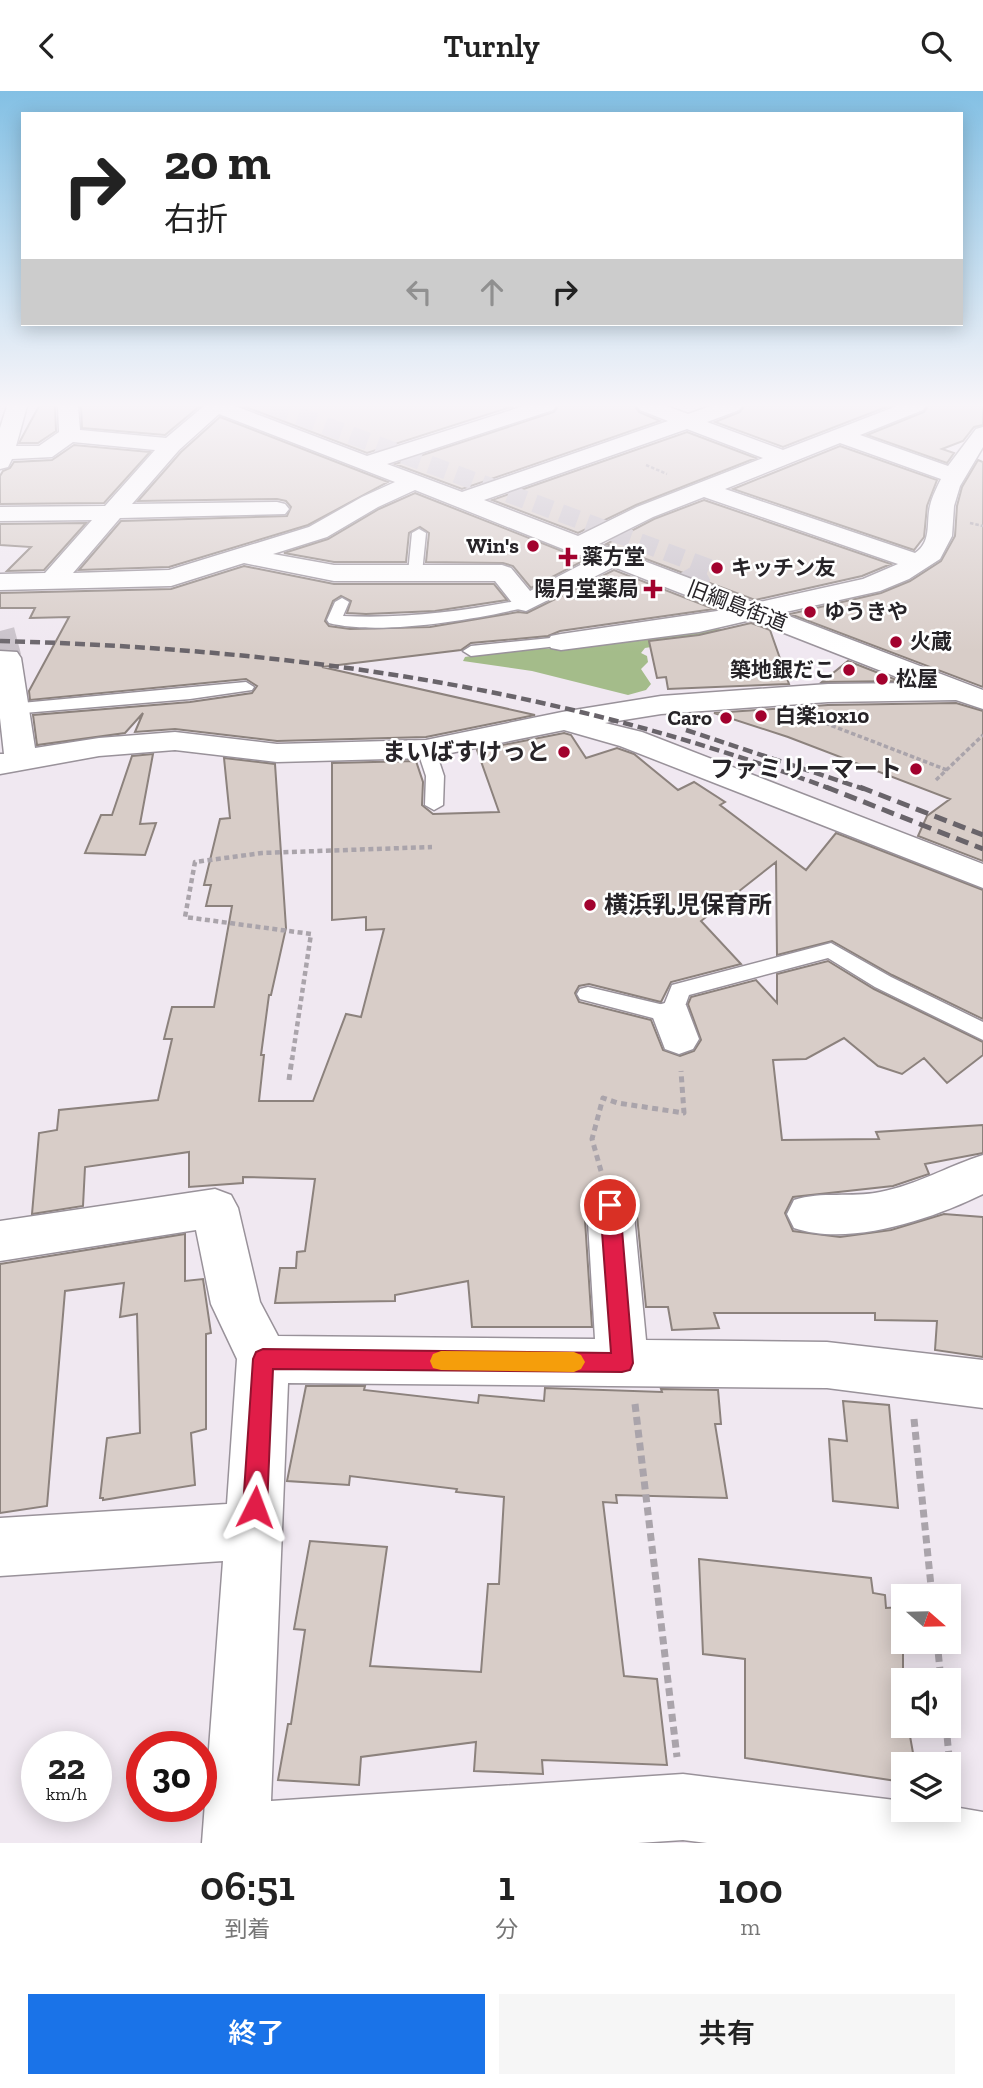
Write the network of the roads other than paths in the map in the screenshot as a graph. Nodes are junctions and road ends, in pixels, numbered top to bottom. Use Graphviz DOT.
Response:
graph roads {
  1 [pos="133,488"];
  2 [pos="402,488"];
  3 [pos="425,488"];
  4 [pos="500,488"];
  5 [pos="706,488"];
  6 [pos="949,488"];
  7 [pos="703,489"];
  8 [pos="460,502"];
  9 [pos="237,509"];
  10 [pos="276,509"];
  11 [pos="111,512"];
  12 [pos="0,514"];
  13 [pos="419,533"];
  14 [pos="577,546"];
  15 [pos="611,558"];
  16 [pos="233,559"];
  17 [pos="918,562"];
  18 [pos="415,573"];
  19 [pos="52,581"];
  20 [pos="0,582"];
  21 [pos="342,602"];
  22 [pos="526,603"];
  23 [pos="754,611"];
  24 [pos="561,642"];
  25 [pos="471,651"];
  26 [pos="246,687"];
  27 [pos="7,688"];
  28 [pos="970,696"];
  29 [pos="562,721"];
  30 [pos="426,749"];
  31 [pos="11,762"];
  32 [pos="434,805"];
  33 [pos="983,877"];
  34 [pos="588,994"];
  35 [pos="983,1032"];
  36 [pos="983,1173"];
  37 [pos="610,1205"];
  38 [pos="810,1214"];
  39 [pos="0,1241"];
  40 [pos="263,1359"];
  41 [pos="626,1363"];
  42 [pos="983,1384"];
  43 [pos="254,1531"];
  44 [pos="0,1547"];
  45 [pos="327,1837"];
  46 [pos="967,1842"];
  47 [pos="236,1843"];
  48 [pos="247,1843"];
  1 -- 11 [label="street"];
  2 -- 16 [label="street"];
  3 -- 8 [label="street, 旧綱島街道"];
  4 -- 8 [label="street"];
  5 -- 7 [label="street"];
  6 -- 17 [label="street"];
  7 -- 14 [label="street"];
  7 -- 17 [label="street"];
  8 -- 14 [label="street, 旧綱島街道"];
  9 -- 10 [label="street"];
  9 -- 11 [label="street"];
  9 -- 16 [label="street"];
  11 -- 12 [label="street"];
  11 -- 19 [label="street"];
  13 -- 18 [label="lane"];
  14 -- 15 [label="street, 旧綱島街道"];
  15 -- 22 [label="street"];
  15 -- 23 [label="street, 旧綱島街道"];
  16 -- 18 [label="street"];
  16 -- 19 [label="street"];
  17 -- 23 [label="street"];
  18 -- 22 [label="street"];
  19 -- 20 [label="street"];
  21 -- 22 [label="lane"];
  23 -- 24 [label="street"];
  23 -- 28 [label="street, 旧綱島街道"];
  24 -- 25 [label="lane"];
  26 -- 27 [label="lane"];
  27 -- 31 [label="street"];
  28 -- 29 [label="street"];
  29 -- 30 [label="street"];
  29 -- 33 [label="street"];
  30 -- 31 [label="street"];
  30 -- 32 [label="lane"];
  34 -- 35 [label="lane"];
  36 -- 38 [label="street"];
  37 -- 41 [label="street"];
  39 -- 40 [label="street"];
  40 -- 41 [label="street"];
  40 -- 43 [label="street"];
  41 -- 42 [label="street"];
  43 -- 44 [label="street"];
  43 -- 47 [label="street"];
  45 -- 46 [label="street"];
  45 -- 48 [label="street"];
}
